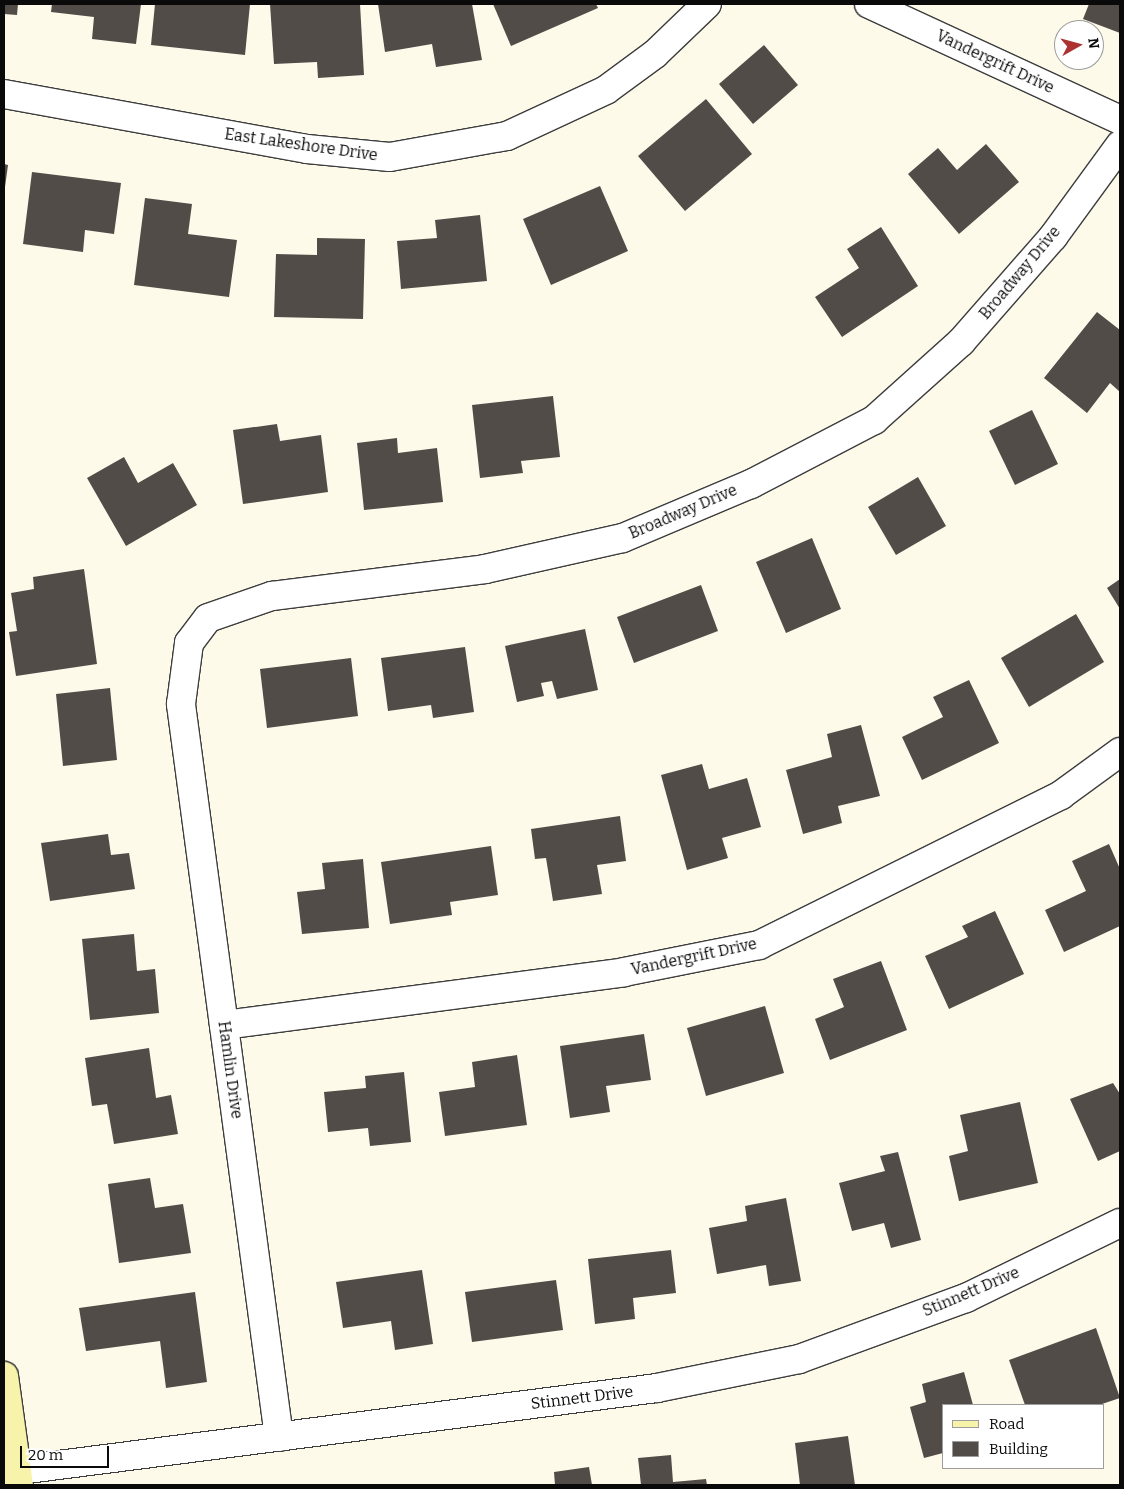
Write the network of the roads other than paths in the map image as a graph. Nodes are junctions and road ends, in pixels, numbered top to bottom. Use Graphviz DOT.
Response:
graph roads {
  1 [pos="707,4"];
  2 [pos="869,4"];
  3 [pos="4,94"];
  4 [pos="1120,120"];
  5 [pos="1120,145"];
  6 [pos="181,704"];
  7 [pos="1120,752"];
  8 [pos="224,1025"];
  9 [pos="1120,1223"];
  10 [pos="4,1376"];
  11 [pos="279,1437"];
  12 [pos="13,1476"];
  1 -- 3 [label="street, East Lakeshore Drive"];
  2 -- 4 [label="street, Vandergrift Drive"];
  5 -- 6 [label="street, Broadway Drive"];
  6 -- 8 [label="street, Hamlin Drive"];
  7 -- 8 [label="street, Vandergrift Drive"];
  8 -- 11 [label="street, Hamlin Drive"];
  9 -- 11 [label="street, Stinnett Drive"];
  10 -- 12 [label="street"];
  11 -- 12 [label="street, Stinnett Drive"];
}
